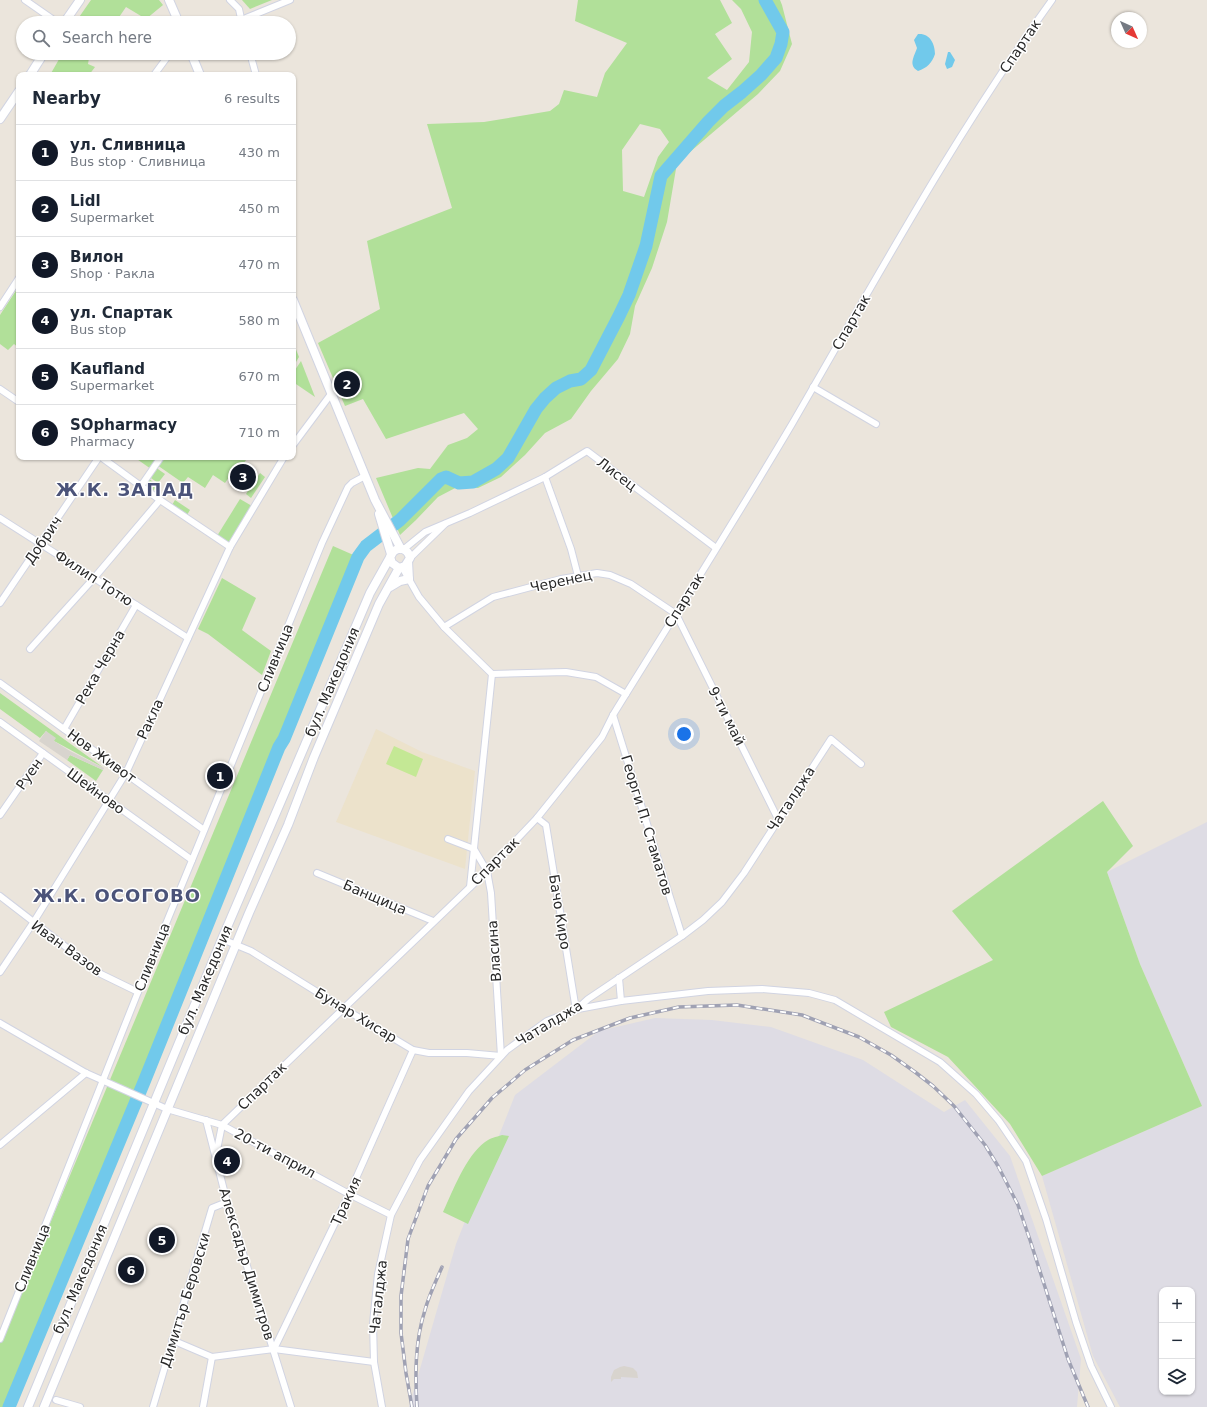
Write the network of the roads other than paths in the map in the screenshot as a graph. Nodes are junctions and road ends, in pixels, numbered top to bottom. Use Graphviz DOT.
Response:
graph roads {
  1 [pos="25,0"];
  2 [pos="80,0"];
  3 [pos="169,0"];
  4 [pos="230,0"];
  5 [pos="290,0"];
  6 [pos="1052,0"];
  7 [pos="48,16"];
  8 [pos="69,16"];
  9 [pos="176,16"];
  10 [pos="240,16"];
  11 [pos="253,16"];
  12 [pos="40,60"];
  13 [pos="165,60"];
  14 [pos="194,60"];
  15 [pos="252,60"];
  16 [pos="32,72"];
  17 [pos="156,72"];
  18 [pos="199,72"];
  19 [pos="255,72"];
  20 [pos="16,95"];
  21 [pos="0,119"];
  22 [pos="16,283"];
  23 [pos="0,307"];
  24 [pos="296,307"];
  25 [pos="813,387"];
  26 [pos="0,389"];
  27 [pos="332,394"];
  28 [pos="16,400"];
  29 [pos="876,424"];
  30 [pos="296,441"];
  31 [pos="98,460"];
  32 [pos="104,460"];
  33 [pos="159,460"];
  34 [pos="282,460"];
  35 [pos="365,476"];
  36 [pos="546,477"];
  37 [pos="140,486"];
  38 [pos="160,500"];
  39 [pos="0,518"];
  40 [pos="384,523"];
  41 [pos="447,523"];
  42 [pos="40,544"];
  43 [pos="230,547"];
  44 [pos="716,548"];
  45 [pos="402,549"];
  46 [pos="391,556"];
  47 [pos="409,560"];
  48 [pos="401,568"];
  49 [pos="578,576"];
  50 [pos="94,578"];
  51 [pos="410,580"];
  52 [pos="387,588"];
  53 [pos="0,602"];
  54 [pos="136,605"];
  55 [pos="676,614"];
  56 [pos="444,627"];
  57 [pos="188,638"];
  58 [pos="30,649"];
  59 [pos="492,674"];
  60 [pos="0,683"];
  61 [pos="626,694"];
  62 [pos="613,715"];
  63 [pos="0,722"];
  64 [pos="64,729"];
  65 [pos="43,754"];
  66 [pos="861,764"];
  67 [pos="126,773"];
  68 [pos="108,800"];
  69 [pos="0,815"];
  70 [pos="537,818"];
  71 [pos="778,819"];
  72 [pos="204,830"];
  73 [pos="448,839"];
  74 [pos="474,849"];
  75 [pos="192,860"];
  76 [pos="486,871"];
  77 [pos="318,873"];
  78 [pos="470,887"];
  79 [pos="0,896"];
  80 [pos="433,921"];
  81 [pos="33,923"];
  82 [pos="682,936"];
  83 [pos="222,939"];
  84 [pos="236,944"];
  85 [pos="0,972"];
  86 [pos="619,978"];
  87 [pos="138,992"];
  88 [pos="621,1001"];
  89 [pos="343,1008"];
  90 [pos="576,1010"];
  91 [pos="0,1023"];
  92 [pos="413,1050"];
  93 [pos="501,1056"];
  94 [pos="86,1073"];
  95 [pos="103,1080"];
  96 [pos="151,1102"];
  97 [pos="167,1109"];
  98 [pos="206,1120"];
  99 [pos="222,1125"];
  100 [pos="0,1145"];
  101 [pos="216,1157"];
  102 [pos="349,1194"];
  103 [pos="227,1202"];
  104 [pos="391,1215"];
  105 [pos="0,1339"];
  106 [pos="172,1340"];
  107 [pos="274,1350"];
  108 [pos="212,1357"];
  109 [pos="374,1362"];
  110 [pos="56,1400"];
  111 [pos="28,1407"];
  112 [pos="44,1407"];
  113 [pos="80,1407"];
  114 [pos="153,1407"];
  115 [pos="203,1407"];
  116 [pos="291,1407"];
  117 [pos="382,1407"];
  118 [pos="1111,1407"];
  1 -- 7 [label="street"];
  2 -- 8 [label="street"];
  3 -- 9 [label="street"];
  4 -- 10 [label="street"];
  5 -- 11 [label="street"];
  6 -- 25 [label="street, Спартак"];
  12 -- 16 [label="street"];
  13 -- 17 [label="street"];
  14 -- 18 [label="street"];
  15 -- 19 [label="street"];
  20 -- 21 [label="street"];
  22 -- 23 [label="street"];
  24 -- 27 [label="street"];
  25 -- 29 [label="street"];
  25 -- 44 [label="street, Спартак"];
  26 -- 28 [label="street"];
  27 -- 30 [label="street"];
  27 -- 35 [label="street"];
  31 -- 42 [label="street, Добрич"];
  32 -- 37 [label="street"];
  33 -- 37 [label="street"];
  34 -- 43 [label="street, Ракла"];
  35 -- 40 [label="street"];
  35 -- 72 [label="street, Сливница"];
  36 -- 41 [label="street, Лисец"];
  36 -- 44 [label="street, Лисец"];
  36 -- 49 [label="street"];
  37 -- 38 [label="street"];
  38 -- 43 [label="street"];
  38 -- 50 [label="street"];
  39 -- 42 [label="street, Филип Тотю"];
  40 -- 45 [label="street"];
  40 -- 46 [label="street"];
  41 -- 45 [label="street, Лисец"];
  41 -- 47 [label="street, Лисец"];
  42 -- 50 [label="street, Филип Тотю"];
  42 -- 53 [label="street, Добрич"];
  43 -- 57 [label="street, Ракла"];
  44 -- 55 [label="street, Спартак"];
  45 -- 46 [label="street"];
  45 -- 47 [label="street"];
  46 -- 48 [label="street"];
  46 -- 83 [label="street, бул. Македония"];
  47 -- 48 [label="street"];
  47 -- 51 [label="street"];
  48 -- 51 [label="street"];
  48 -- 52 [label="street, бул. Македония"];
  49 -- 55 [label="street, Черенец"];
  49 -- 56 [label="street, Черенец"];
  50 -- 54 [label="street, Филип Тотю"];
  50 -- 58 [label="street"];
  51 -- 52 [label="street"];
  51 -- 56 [label="street"];
  52 -- 84 [label="street, бул. Македония"];
  54 -- 57 [label="street, Филип Тотю"];
  54 -- 64 [label="street, Река Черна"];
  55 -- 61 [label="street, Спартак"];
  55 -- 71 [label="street, 9-ти май"];
  56 -- 59 [label="street"];
  57 -- 67 [label="street, Ракла"];
  59 -- 61 [label="street"];
  59 -- 74 [label="street"];
  60 -- 64 [label="street, Нов Живот"];
  61 -- 62 [label="street, Спартак"];
  62 -- 70 [label="street, Спартак"];
  62 -- 82 [label="street, Георги П. Стаматов"];
  63 -- 65 [label="street, Шейново"];
  64 -- 67 [label="street, Нов Живот"];
  65 -- 68 [label="street, Шейново"];
  65 -- 69 [label="street, Руен"];
  66 -- 71 [label="street, Чаталджа"];
  67 -- 68 [label="street, Ракла"];
  67 -- 72 [label="street, Нов Живот"];
  68 -- 75 [label="street, Шейново"];
  68 -- 81 [label="street, Ракла"];
  70 -- 76 [label="street, Спартак"];
  70 -- 90 [label="street, Бачо Киро"];
  71 -- 82 [label="street, Чаталджа"];
  72 -- 75 [label="street, Сливница"];
  73 -- 74 [label="street"];
  74 -- 76 [label="street, Власина"];
  74 -- 78 [label="street"];
  75 -- 87 [label="street, Сливница"];
  76 -- 78 [label="street, Спартак"];
  76 -- 93 [label="street, Власина"];
  77 -- 80 [label="street, Банщица"];
  78 -- 80 [label="street, Спартак"];
  79 -- 81 [label="street, Иван Вазов"];
  80 -- 89 [label="street, Спартак"];
  81 -- 85 [label="street, Ракла"];
  81 -- 87 [label="street, Иван Вазов"];
  82 -- 86 [label="street, Чаталджа"];
  83 -- 84 [label="street, Бунар Хисар"];
  83 -- 96 [label="street, бул. Македония"];
  84 -- 89 [label="street, Бунар Хисар"];
  84 -- 97 [label="street, бул. Македония"];
  86 -- 88 [label="street"];
  86 -- 90 [label="street, Чаталджа"];
  87 -- 95 [label="street, Сливница"];
  88 -- 90 [label="street"];
  88 -- 118 [label="street"];
  89 -- 92 [label="street, Бунар Хисар"];
  89 -- 99 [label="street, Спартак"];
  90 -- 93 [label="street, Чаталджа"];
  91 -- 94 [label="street, 20-ти април"];
  92 -- 93 [label="street, Бунар Хисар"];
  92 -- 102 [label="street, Тракия"];
  93 -- 104 [label="street, Чаталджа"];
  94 -- 95 [label="street, 20-ти април"];
  94 -- 100 [label="street"];
  95 -- 96 [label="street, 20-ти април"];
  95 -- 105 [label="street, Сливница"];
  96 -- 97 [label="street, 20-ти април"];
  96 -- 111 [label="street, бул. Македония"];
  97 -- 98 [label="street, 20-ти април"];
  97 -- 112 [label="street, бул. Македония"];
  98 -- 99 [label="street, 20-ти април"];
  98 -- 101 [label="street, Алексадър Димитров"];
  99 -- 101 [label="street"];
  99 -- 102 [label="street, 20-ти април"];
  101 -- 103 [label="street, Алексадър Димитров"];
  102 -- 104 [label="street, 20-ти април"];
  102 -- 107 [label="street, Тракия"];
  103 -- 106 [label="street, Димитър Беровски"];
  103 -- 107 [label="street, Алексадър Димитров"];
  104 -- 109 [label="street, Чаталджа"];
  106 -- 108 [label="street"];
  106 -- 114 [label="street, Димитър Беровски"];
  107 -- 108 [label="street"];
  107 -- 109 [label="street"];
  107 -- 116 [label="street, Алексадър Димитров"];
  108 -- 115 [label="street"];
  109 -- 117 [label="street, Чаталджа"];
  110 -- 113 [label="street"];
}
